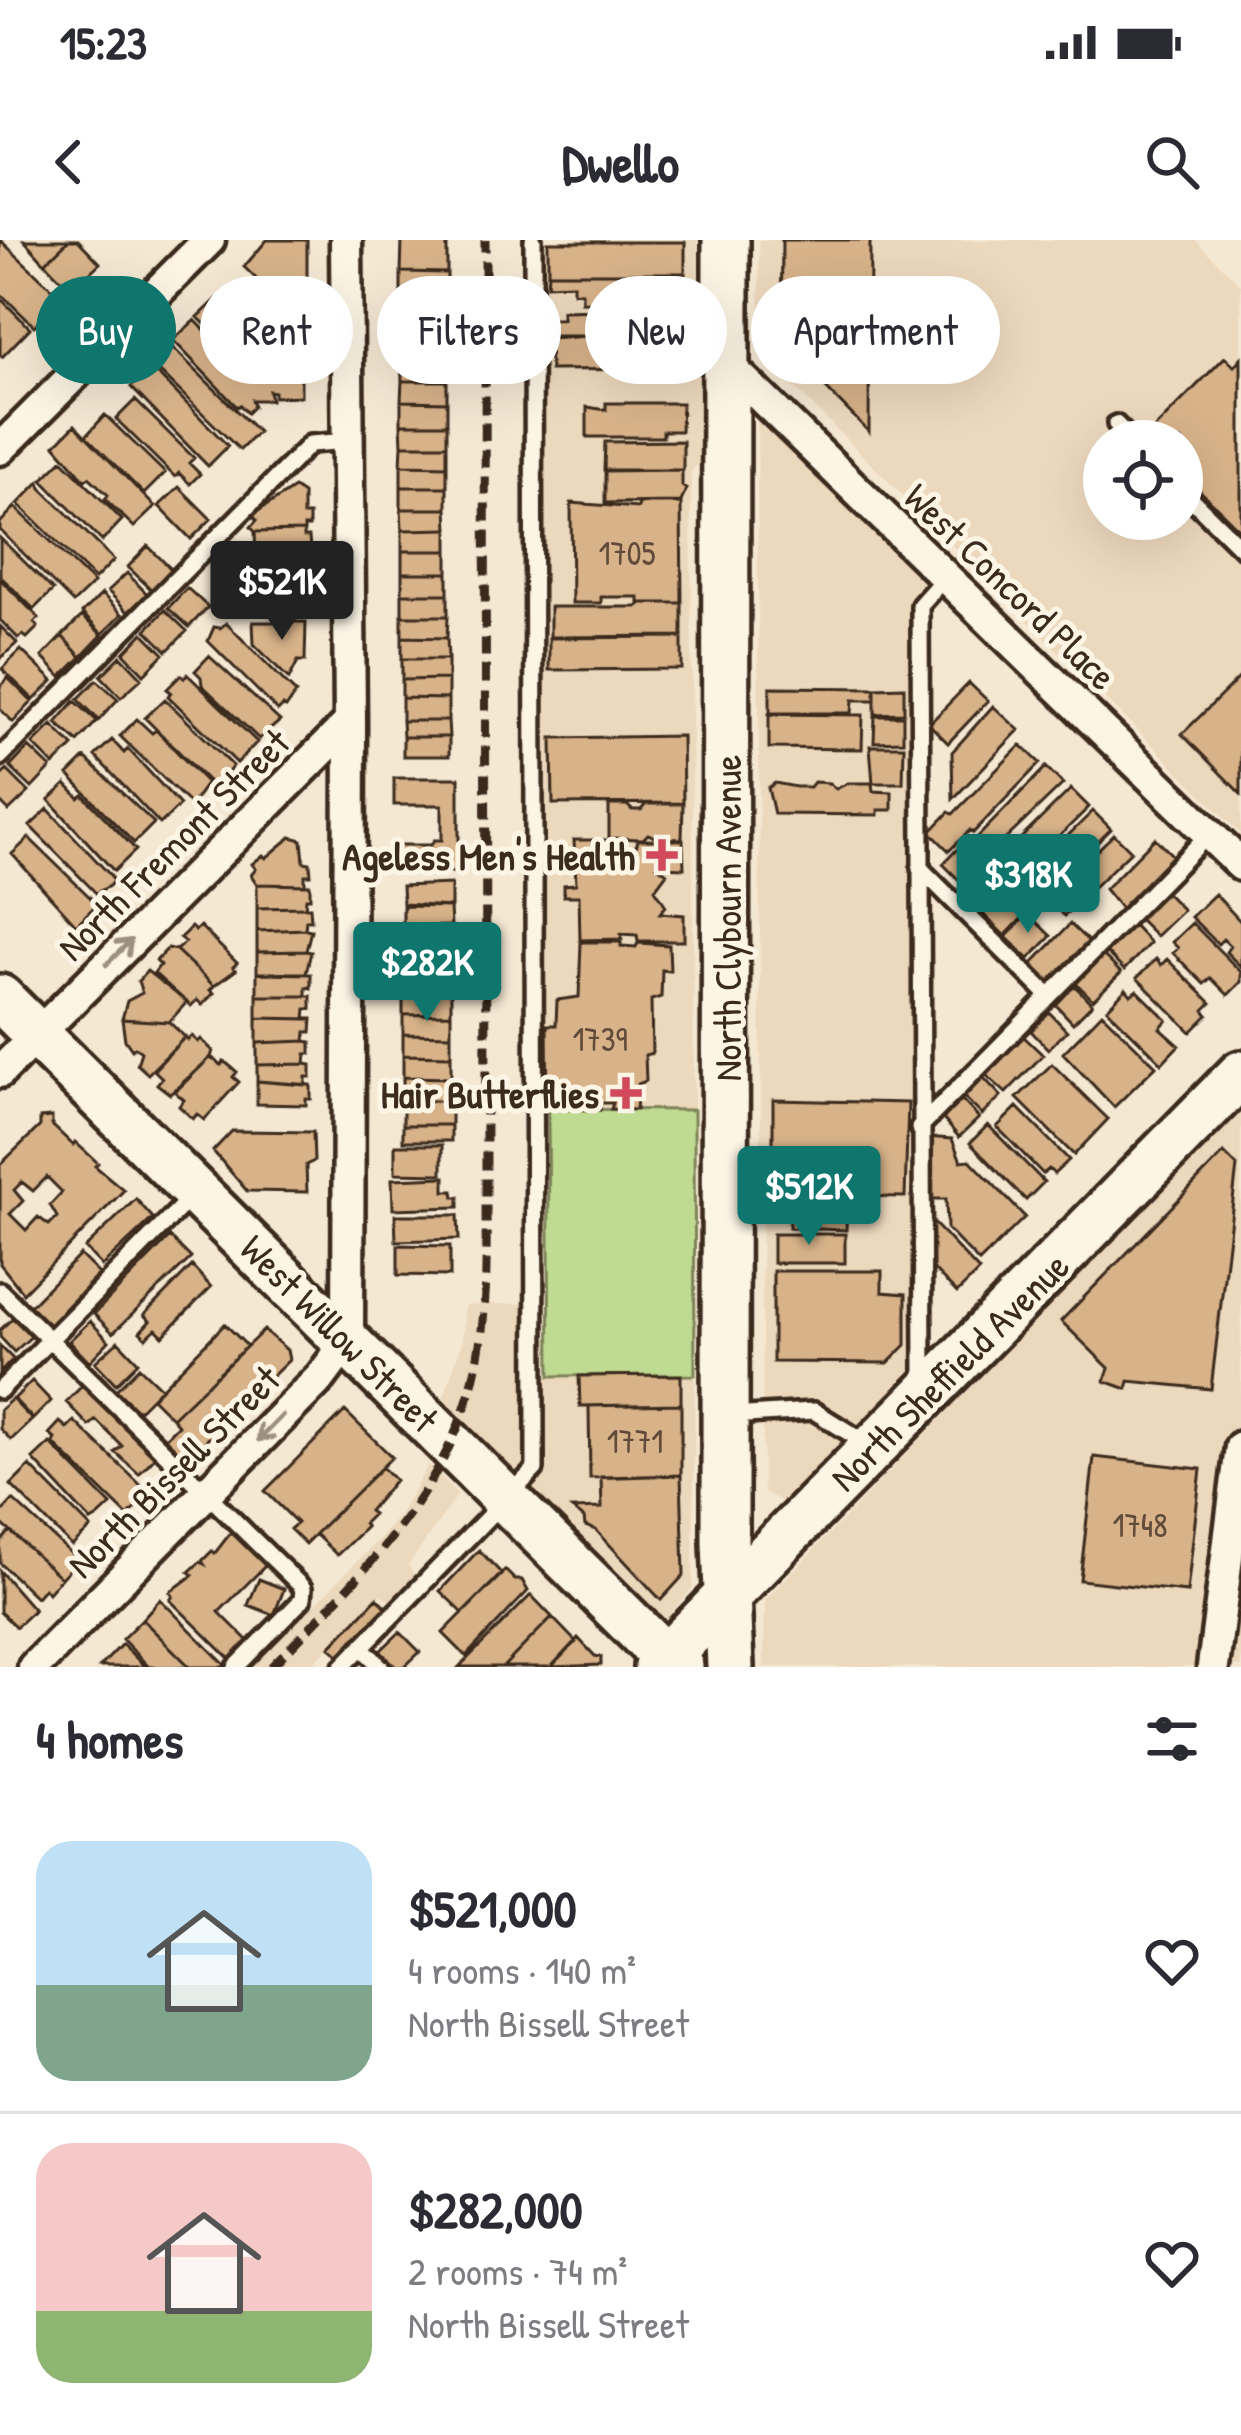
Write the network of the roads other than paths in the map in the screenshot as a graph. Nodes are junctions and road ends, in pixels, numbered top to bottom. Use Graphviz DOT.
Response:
graph roads {
  1 [pos="209,240"];
  2 [pos="346,240"];
  3 [pos="533,240"];
  4 [pos="726,240"];
  5 [pos="726,276"];
  6 [pos="727,365"];
  7 [pos="726,384"];
  8 [pos="348,441"];
  9 [pos="0,449"];
  10 [pos="1203,511"];
  11 [pos="1241,548"];
  12 [pos="945,577"];
  13 [pos="350,722"];
  14 [pos="0,757"];
  15 [pos="1209,834"];
  16 [pos="1241,865"];
  17 [pos="920,868"];
  18 [pos="1049,996"];
  19 [pos="0,998"];
  20 [pos="37,1035"];
  21 [pos="0,1072"];
  22 [pos="1241,1074"];
  23 [pos="920,1128"];
  24 [pos="196,1192"];
  25 [pos="0,1291"];
  26 [pos="49,1340"];
  27 [pos="348,1341"];
  28 [pos="0,1390"];
  29 [pos="923,1396"];
  30 [pos="726,1416"];
  31 [pos="1241,1447"];
  32 [pos="873,1448"];
  33 [pos="207,1493"];
  34 [pos="508,1500"];
  35 [pos="727,1596"];
  36 [pos="361,1647"];
  37 [pos="667,1664"];
  38 [pos="34,1667"];
  39 [pos="236,1667"];
  40 [pos="342,1667"];
  41 [pos="381,1667"];
  42 [pos="730,1667"];
  43 [pos="1213,1667"];
  1 -- 9 [label="street"];
  2 -- 8 [label="street"];
  3 -- 34 [label="lane"];
  4 -- 5 [label="street, North Clybourn Avenue"];
  6 -- 12 [label="street, West Concord Place"];
  7 -- 30 [label="street, North Clybourn Avenue"];
  8 -- 13 [label="street"];
  8 -- 14 [label="lane"];
  10 -- 11 [label="lane"];
  12 -- 15 [label="street, West Concord Place"];
  12 -- 17 [label="lane"];
  20 -- 13 [label="street, North Fremont Street, one-way"];
  13 -- 27 [label="street"];
  15 -- 16 [label="street, West Concord Place"];
  15 -- 18 [label="lane"];
  17 -- 18 [label="lane"];
  17 -- 23 [label="lane"];
  18 -- 23 [label="lane"];
  19 -- 20 [label="street, West Willow Street"];
  20 -- 21 [label="street, North Fremont Street"];
  20 -- 24 [label="street, West Willow Street"];
  22 -- 29 [label="street, North Sheffield Avenue"];
  23 -- 29 [label="lane"];
  24 -- 26 [label="lane"];
  24 -- 27 [label="street, West Willow Street"];
  25 -- 26 [label="lane"];
  26 -- 28 [label="lane"];
  26 -- 33 [label="lane"];
  27 -- 33 [label="street, North Bissell Street, one-way"];
  27 -- 34 [label="street, West Willow Street"];
  29 -- 32 [label="street, North Sheffield Avenue"];
  30 -- 32 [label="lane"];
  30 -- 35 [label="street, North Clybourn Avenue"];
  31 -- 43 [label="street"];
  32 -- 35 [label="street, North Sheffield Avenue"];
  33 -- 38 [label="street, North Bissell Street"];
  33 -- 39 [label="lane"];
  34 -- 36 [label="lane"];
  34 -- 37 [label="street, West Willow Street"];
  35 -- 37 [label="street, North Sheffield Avenue"];
  35 -- 42 [label="street, North Clybourn Avenue"];
  36 -- 40 [label="lane"];
  36 -- 41 [label="lane"];
}
